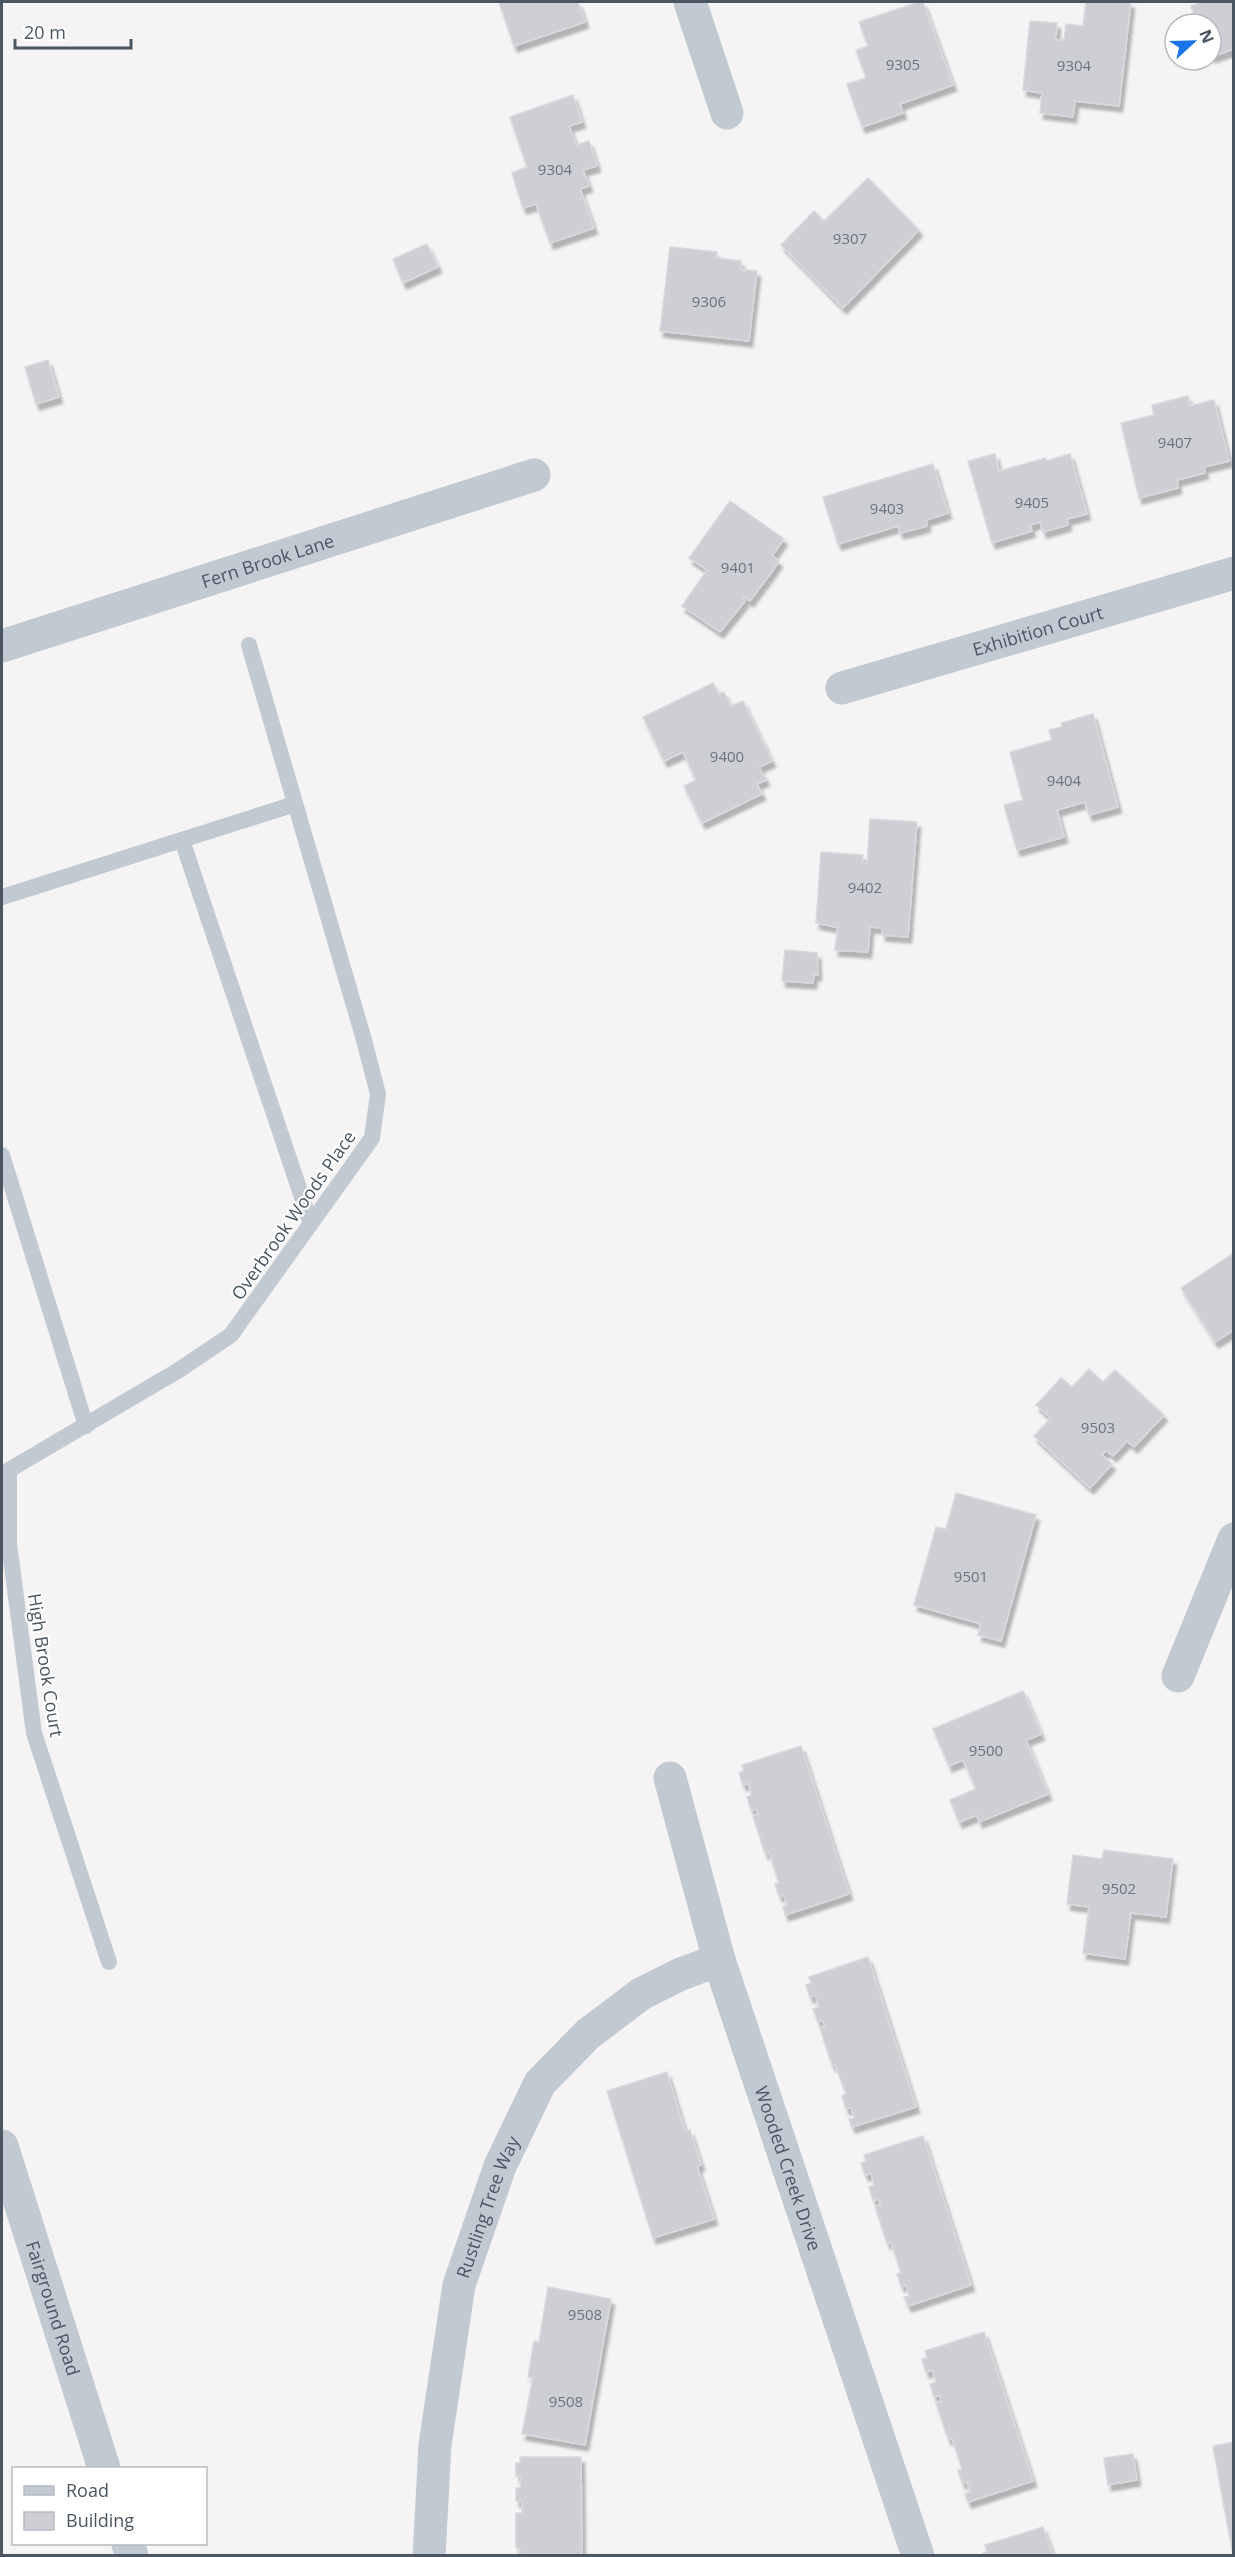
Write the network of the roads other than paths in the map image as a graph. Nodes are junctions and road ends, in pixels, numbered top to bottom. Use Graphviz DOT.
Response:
graph roads {
  1 [pos="690,2"];
  2 [pos="728,113"];
  3 [pos="534,475"];
  4 [pos="1233,573"];
  5 [pos="249,645"];
  6 [pos="2,646"];
  7 [pos="842,688"];
  8 [pos="295,804"];
  9 [pos="182,840"];
  10 [pos="2,897"];
  11 [pos="2,1155"];
  12 [pos="311,1224"];
  13 [pos="86,1426"];
  14 [pos="5,1473"];
  15 [pos="1233,1539"];
  16 [pos="1178,1676"];
  17 [pos="670,1778"];
  18 [pos="719,1960"];
  19 [pos="109,1962"];
  20 [pos="2,2146"];
  21 [pos="103,2467"];
  22 [pos="429,2556"];
  23 [pos="918,2556"];
  1 -- 2 [label="street"];
  3 -- 6 [label="street, Fern Brook Lane"];
  4 -- 7 [label="street, Exhibition Court"];
  5 -- 8 [label="lane, Overbrook Woods Place"];
  8 -- 9 [label="lane"];
  8 -- 12 [label="lane, Overbrook Woods Place"];
  9 -- 10 [label="lane"];
  9 -- 12 [label="lane"];
  11 -- 13 [label="lane"];
  12 -- 13 [label="lane, Overbrook Woods Place"];
  13 -- 14 [label="lane, Overbrook Woods Place"];
  14 -- 19 [label="lane, High Brook Court"];
  15 -- 16 [label="street"];
  17 -- 18 [label="street, Wooded Creek Drive"];
  18 -- 22 [label="street, Rustling Tree Way"];
  18 -- 23 [label="street, Wooded Creek Drive"];
  20 -- 21 [label="street, Fairground Road"];
}
